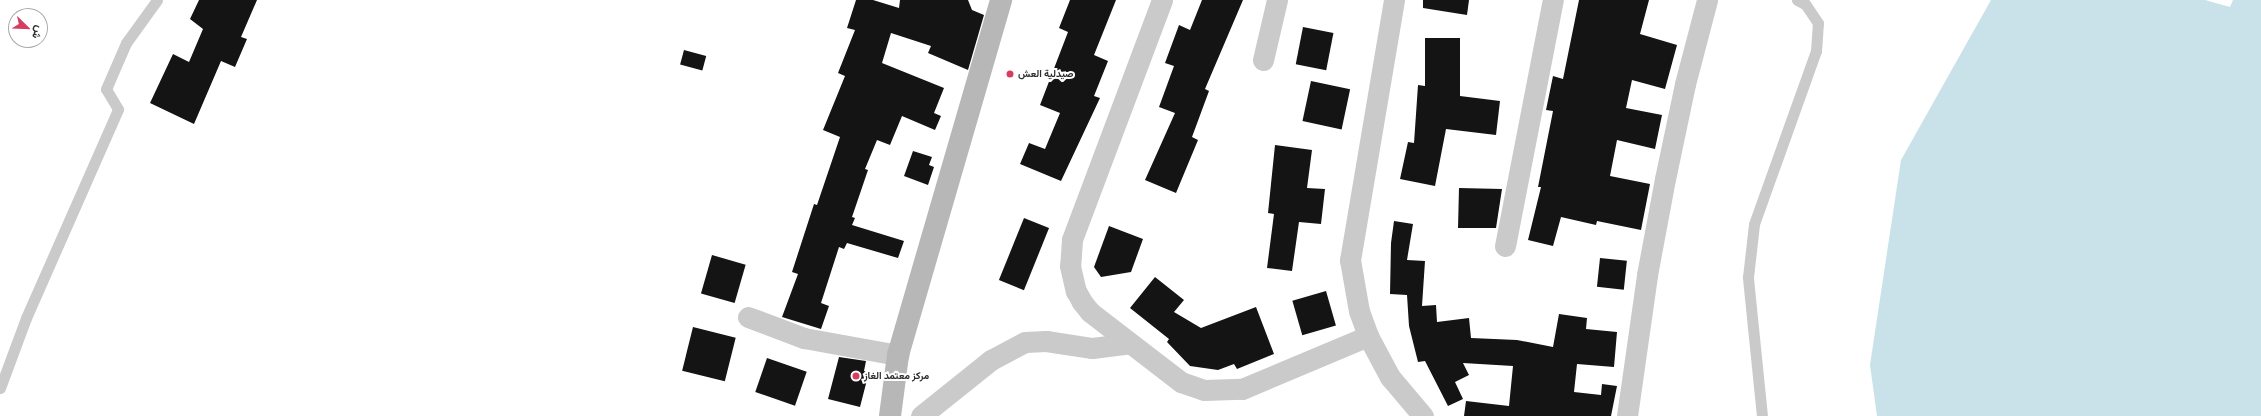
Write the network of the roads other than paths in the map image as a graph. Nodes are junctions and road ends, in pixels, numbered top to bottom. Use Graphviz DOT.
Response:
graph roads {
  1 [pos="157,0"];
  2 [pos="1001,0"];
  3 [pos="1162,0"];
  4 [pos="1277,0"];
  5 [pos="1394,0"];
  6 [pos="1553,0"];
  7 [pos="1707,0"];
  8 [pos="1797,0"];
  9 [pos="1264,60"];
  10 [pos="1505,246"];
  11 [pos="748,317"];
  12 [pos="1368,336"];
  13 [pos="1130,343"];
  14 [pos="898,355"];
  15 [pos="0,388"];
  16 [pos="886,412"];
  17 [pos="921,416"];
  18 [pos="1423,416"];
  19 [pos="1627,416"];
  20 [pos="1762,416"];
  1 -- 15 [label="lane"];
  2 -- 14 [label="main road"];
  3 -- 13 [label="street"];
  4 -- 9 [label="street"];
  5 -- 12 [label="street"];
  6 -- 10 [label="street"];
  7 -- 19 [label="street"];
  8 -- 20 [label="lane"];
  11 -- 14 [label="street"];
  12 -- 13 [label="street"];
  12 -- 18 [label="street"];
  13 -- 17 [label="street"];
  14 -- 16 [label="main road"];
}
